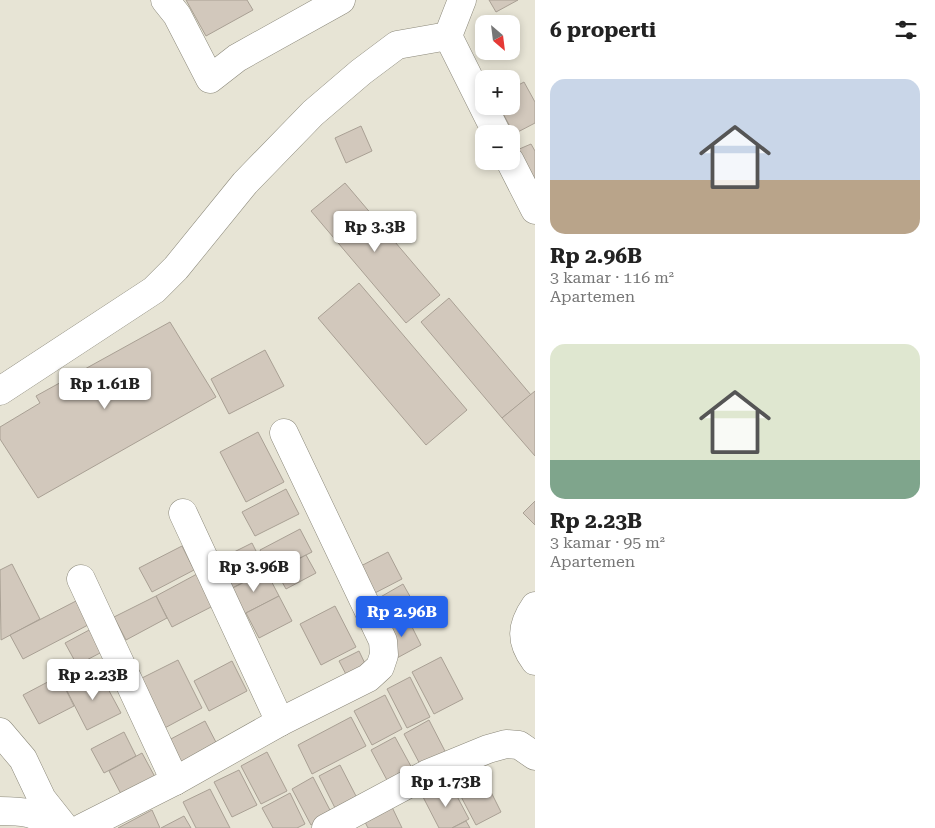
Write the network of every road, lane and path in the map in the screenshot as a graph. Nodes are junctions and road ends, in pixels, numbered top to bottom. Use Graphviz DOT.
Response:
graph roads {
  1 [pos="164,0"];
  2 [pos="341,0"];
  3 [pos="462,0"];
  4 [pos="448,36"];
  5 [pos="492,125"];
  6 [pos="515,170"];
  7 [pos="535,210"];
  8 [pos="0,391"];
  9 [pos="284,432"];
  10 [pos="183,513"];
  11 [pos="81,580"];
  12 [pos="535,606"];
  13 [pos="535,661"];
  14 [pos="280,722"];
  15 [pos="0,732"];
  16 [pos="535,756"];
  17 [pos="175,780"];
  18 [pos="0,811"];
  19 [pos="51,828"];
  20 [pos="66,828"];
  21 [pos="82,828"];
  22 [pos="326,828"];
  1 -- 2 [label="street"];
  3 -- 4 [label="street"];
  4 -- 5 [label="street"];
  4 -- 8 [label="street"];
  6 -- 7 [label="street"];
  9 -- 14 [label="street"];
  10 -- 14 [label="street"];
  11 -- 17 [label="street"];
  12 -- 13 [label="street"];
  14 -- 17 [label="street"];
  15 -- 20 [label="street"];
  16 -- 22 [label="street"];
  17 -- 21 [label="street"];
  18 -- 19 [label="street"];
}
